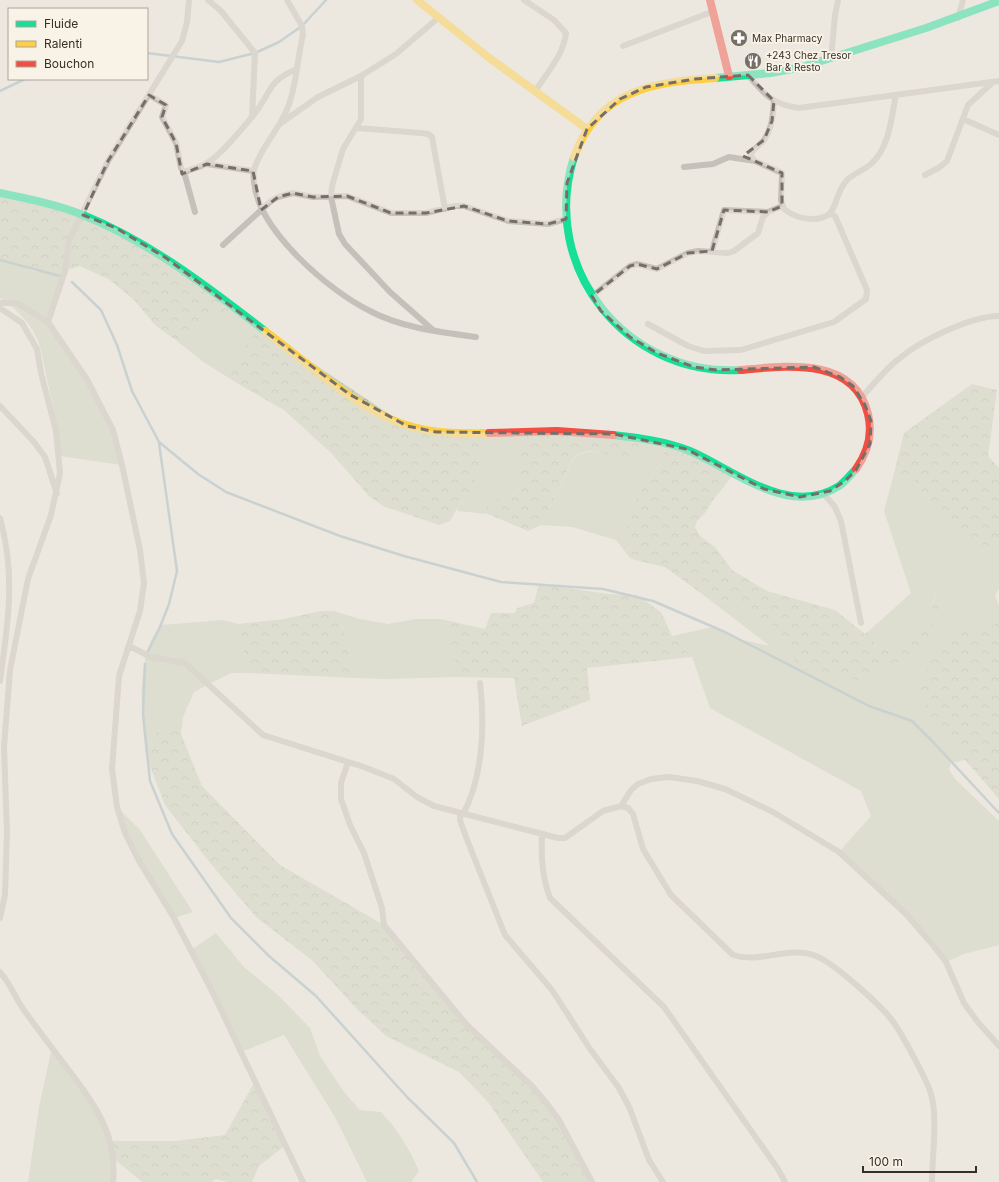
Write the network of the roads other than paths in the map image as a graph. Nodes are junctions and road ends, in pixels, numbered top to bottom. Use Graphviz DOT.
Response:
graph roads {
  1 [pos="188,0"];
  2 [pos="208,0"];
  3 [pos="287,0"];
  4 [pos="417,0"];
  5 [pos="524,0"];
  6 [pos="710,0"];
  7 [pos="838,0"];
  8 [pos="963,0"];
  9 [pos="999,1"];
  10 [pos="714,10"];
  11 [pos="438,18"];
  12 [pos="958,18"];
  13 [pos="622,46"];
  14 [pos="831,59"];
  15 [pos="297,69"];
  16 [pos="748,75"];
  17 [pos="362,76"];
  18 [pos="729,76"];
  19 [pos="999,81"];
  20 [pos="992,83"];
  21 [pos="535,91"];
  22 [pos="149,95"];
  23 [pos="896,95"];
  24 [pos="774,101"];
  25 [pos="252,117"];
  26 [pos="963,119"];
  27 [pos="281,124"];
  28 [pos="356,128"];
  29 [pos="587,129"];
  30 [pos="999,135"];
  31 [pos="754,161"];
  32 [pos="207,164"];
  33 [pos="684,167"];
  34 [pos="253,171"];
  35 [pos="184,172"];
  36 [pos="925,175"];
  37 [pos="0,193"];
  38 [pos="331,197"];
  39 [pos="782,206"];
  40 [pos="445,209"];
  41 [pos="261,210"];
  42 [pos="195,212"];
  43 [pos="768,212"];
  44 [pos="830,214"];
  45 [pos="83,215"];
  46 [pos="566,219"];
  47 [pos="223,245"];
  48 [pos="712,251"];
  49 [pos="592,296"];
  50 [pos="0,303"];
  51 [pos="0,308"];
  52 [pos="999,316"];
  53 [pos="48,322"];
  54 [pos="648,324"];
  55 [pos="433,330"];
  56 [pos="476,337"];
  57 [pos="861,398"];
  58 [pos="0,406"];
  59 [pos="823,493"];
  60 [pos="57,494"];
  61 [pos="0,518"];
  62 [pos="861,623"];
  63 [pos="129,646"];
  64 [pos="0,681"];
  65 [pos="480,683"];
  66 [pos="2,747"];
  67 [pos="348,762"];
  68 [pos="621,806"];
  69 [pos="462,814"];
  70 [pos="542,834"];
  71 [pos="0,918"];
  72 [pos="0,972"];
  73 [pos="999,1046"];
  74 [pos="113,1182"];
  75 [pos="303,1182"];
  76 [pos="592,1182"];
  77 [pos="663,1182"];
  78 [pos="785,1182"];
  79 [pos="932,1182"];
  1 -- 22 [label="street"];
  2 -- 25 [label="street"];
  3 -- 15 [label="street"];
  4 -- 11 [label="main road"];
  5 -- 21 [label="street"];
  6 -- 10 [label="main road"];
  7 -- 14 [label="street"];
  8 -- 12 [label="street"];
  9 -- 12 [label="main road"];
  10 -- 13 [label="street"];
  10 -- 18 [label="main road"];
  11 -- 17 [label="street"];
  11 -- 21 [label="main road"];
  12 -- 14 [label="main road"];
  14 -- 16 [label="main road"];
  15 -- 25 [label="street"];
  15 -- 27 [label="street"];
  16 -- 18 [label="main road"];
  16 -- 24 [label="street"];
  17 -- 27 [label="street"];
  17 -- 28 [label="street"];
  18 -- 29 [label="main road"];
  19 -- 20 [label="street"];
  20 -- 23 [label="street"];
  20 -- 26 [label="street"];
  21 -- 29 [label="main road"];
  22 -- 35 [label="street"];
  22 -- 45 [label="street"];
  23 -- 24 [label="street"];
  23 -- 44 [label="street"];
  24 -- 31 [label="street"];
  25 -- 32 [label="street"];
  26 -- 30 [label="street"];
  26 -- 36 [label="street"];
  27 -- 34 [label="street"];
  28 -- 38 [label="street"];
  28 -- 40 [label="street"];
  29 -- 46 [label="main road"];
  31 -- 33 [label="street"];
  31 -- 39 [label="street"];
  32 -- 34 [label="street"];
  32 -- 35 [label="street"];
  34 -- 41 [label="street"];
  35 -- 42 [label="street"];
  37 -- 45 [label="main road"];
  38 -- 40 [label="street"];
  38 -- 41 [label="street"];
  38 -- 55 [label="street"];
  39 -- 43 [label="street"];
  39 -- 44 [label="street"];
  40 -- 46 [label="street"];
  41 -- 47 [label="street"];
  41 -- 55 [label="street"];
  43 -- 48 [label="street"];
  43 -- 48 [label="street"];
  44 -- 54 [label="street"];
  45 -- 53 [label="street"];
  45 -- 59 [label="main road"];
  46 -- 49 [label="main road"];
  48 -- 49 [label="street"];
  49 -- 57 [label="main road"];
  50 -- 53 [label="street"];
  51 -- 60 [label="street"];
  52 -- 57 [label="street"];
  53 -- 63 [label="street"];
  55 -- 56 [label="street"];
  57 -- 59 [label="main road"];
  58 -- 60 [label="street"];
  59 -- 62 [label="street"];
  60 -- 66 [label="street"];
  61 -- 64 [label="street"];
  63 -- 67 [label="street"];
  63 -- 75 [label="street"];
  65 -- 69 [label="street"];
  66 -- 71 [label="street"];
  67 -- 69 [label="street"];
  67 -- 76 [label="street"];
  68 -- 70 [label="street"];
  68 -- 73 [label="street"];
  68 -- 79 [label="street"];
  69 -- 70 [label="street"];
  69 -- 77 [label="street"];
  70 -- 78 [label="street"];
  72 -- 74 [label="street"];
}
